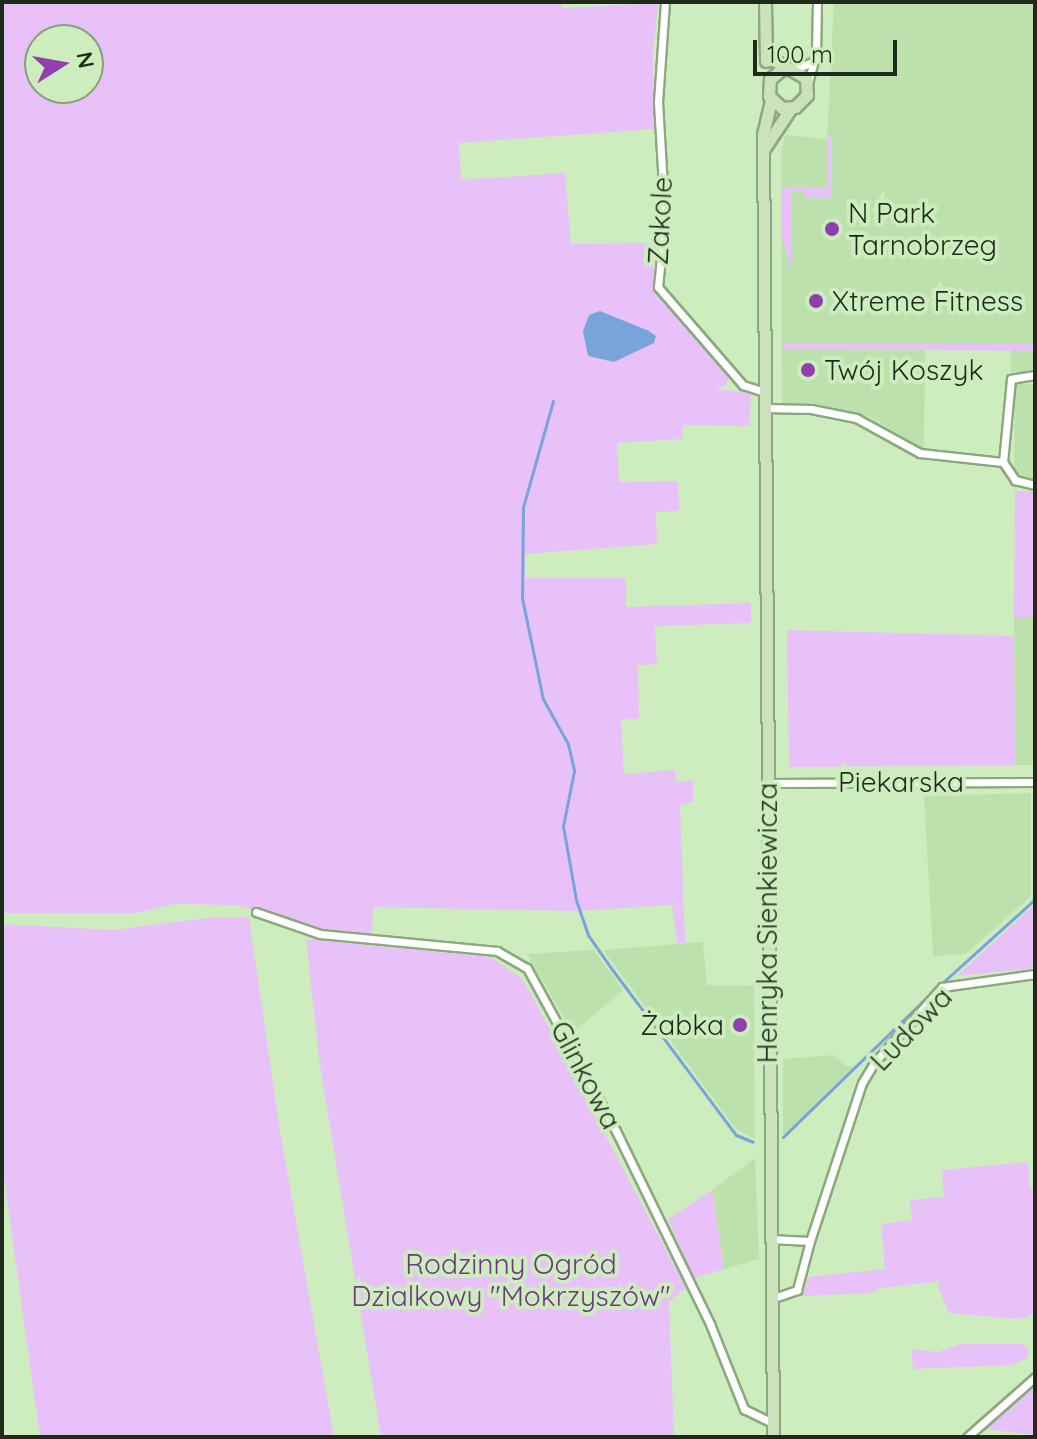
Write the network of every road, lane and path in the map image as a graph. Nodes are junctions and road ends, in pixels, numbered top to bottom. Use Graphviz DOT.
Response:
graph roads {
  1 [pos="665,2"];
  2 [pos="765,2"];
  3 [pos="817,2"];
  4 [pos="766,56"];
  5 [pos="814,61"];
  6 [pos="790,69"];
  7 [pos="768,83"];
  8 [pos="808,83"];
  9 [pos="771,100"];
  10 [pos="791,108"];
  11 [pos="764,152"];
  12 [pos="1035,375"];
  13 [pos="765,392"];
  14 [pos="765,408"];
  15 [pos="1003,462"];
  16 [pos="1035,485"];
  17 [pos="1035,782"];
  18 [pos="766,783"];
  19 [pos="256,912"];
  20 [pos="1035,974"];
  21 [pos="770,1239"];
  22 [pos="810,1241"];
  23 [pos="771,1299"];
  24 [pos="1035,1377"];
  25 [pos="773,1423"];
  26 [pos="773,1437"];
  27 [pos="967,1437"];
  1 -- 13 [label="street, Zakole"];
  2 -- 4 [label="main road"];
  3 -- 5 [label="street"];
  4 -- 6 [label="main road"];
  4 -- 7 [label="main road"];
  5 -- 6 [label="street"];
  5 -- 8 [label="street"];
  6 -- 7 [label="main road"];
  6 -- 8 [label="main road"];
  7 -- 9 [label="main road"];
  8 -- 10 [label="main road"];
  9 -- 10 [label="main road"];
  9 -- 11 [label="main road, Henryka Sienkiewicza"];
  10 -- 11 [label="main road, Henryka Sienkiewicza"];
  11 -- 13 [label="main road, Henryka Sienkiewicza"];
  12 -- 15 [label="street"];
  13 -- 14 [label="main road, Henryka Sienkiewicza"];
  14 -- 15 [label="street"];
  14 -- 18 [label="main road, Henryka Sienkiewicza"];
  15 -- 16 [label="street"];
  17 -- 18 [label="street, Piekarska"];
  18 -- 21 [label="main road, Henryka Sienkiewicza"];
  19 -- 25 [label="street, Glinkowa"];
  20 -- 22 [label="street, Ludowa"];
  21 -- 22 [label="street"];
  21 -- 23 [label="main road, Henryka Sienkiewicza"];
  22 -- 23 [label="street, Ludowa"];
  23 -- 25 [label="main road, Henryka Sienkiewicza"];
  24 -- 27 [label="street"];
  25 -- 26 [label="main road, Henryka Sienkiewicza"];
}
